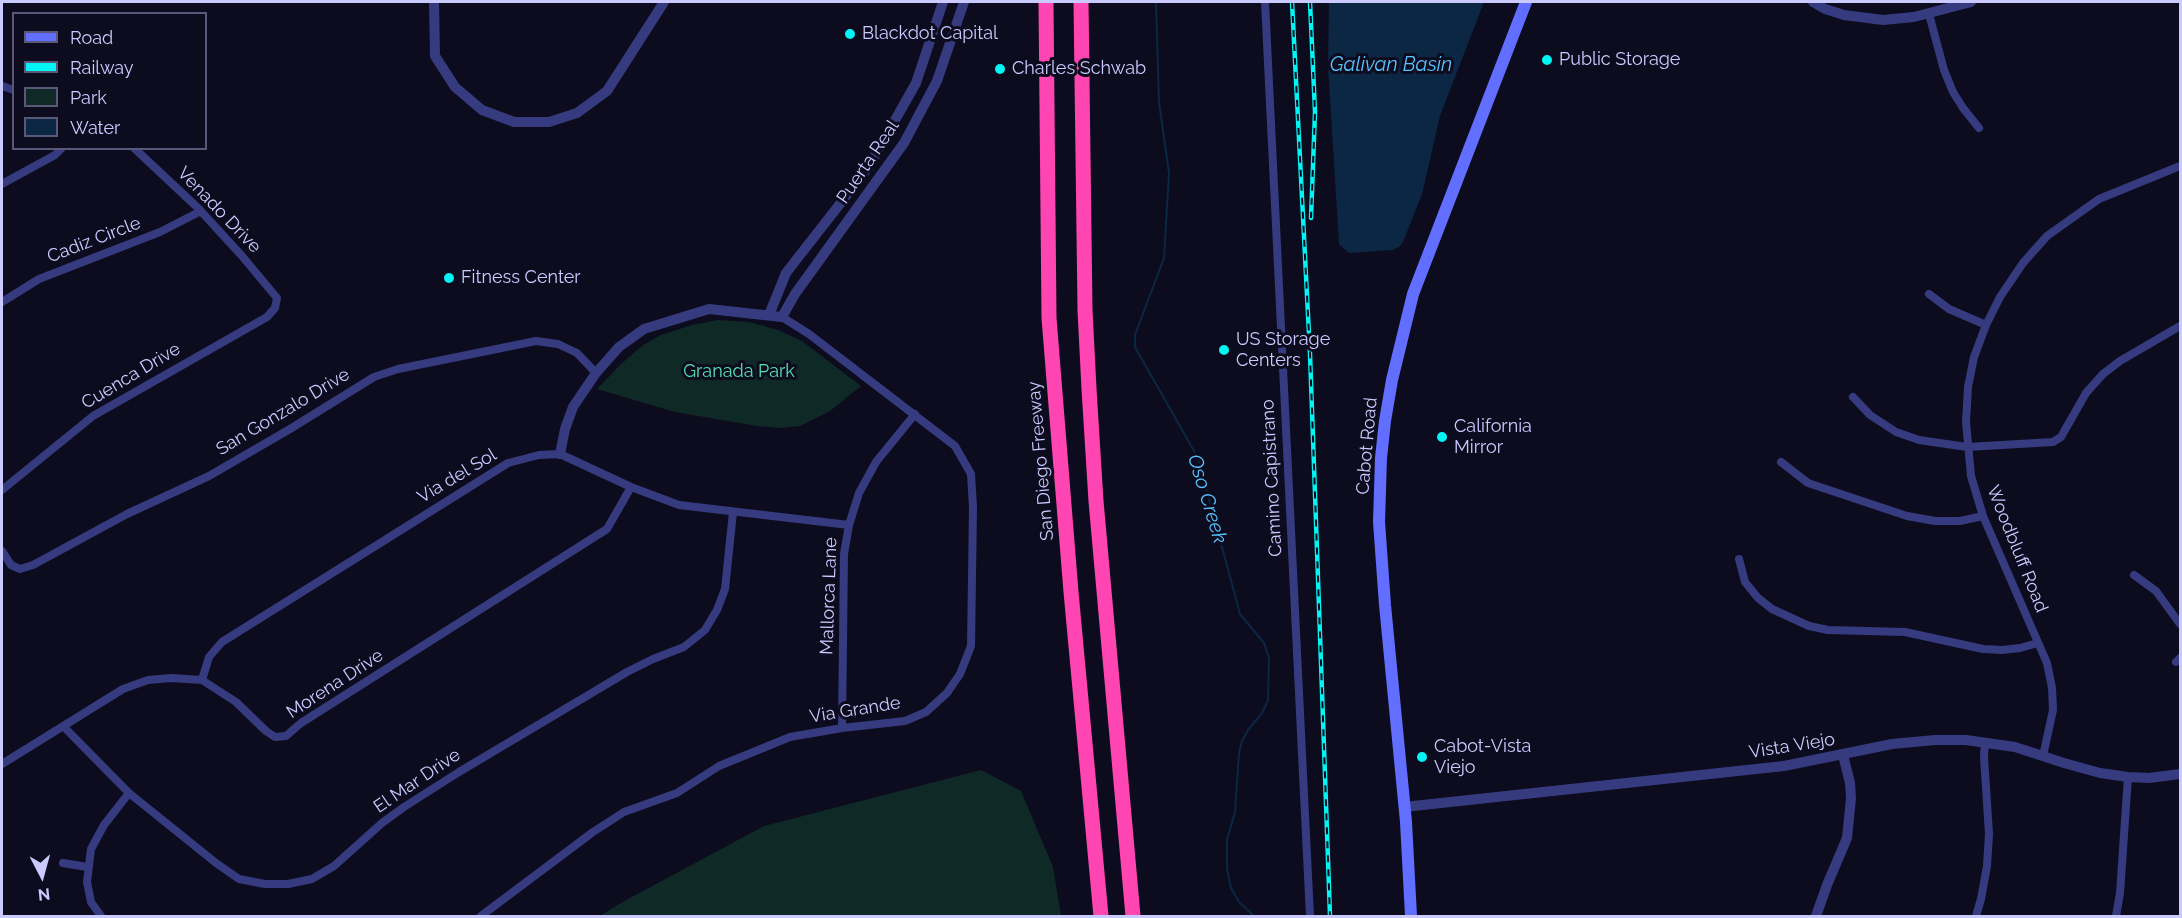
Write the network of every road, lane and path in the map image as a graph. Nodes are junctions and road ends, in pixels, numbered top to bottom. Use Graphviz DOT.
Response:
graph roads {
  1 [pos="434,2"];
  2 [pos="664,2"];
  3 [pos="943,2"];
  4 [pos="964,2"];
  5 [pos="1046,2"];
  6 [pos="1081,2"];
  7 [pos="1265,2"];
  8 [pos="1526,2"];
  9 [pos="1812,2"];
  10 [pos="1971,2"];
  11 [pos="1929,14"];
  12 [pos="1979,128"];
  13 [pos="60,150"];
  14 [pos="136,150"];
  15 [pos="2181,166"];
  16 [pos="2,184"];
  17 [pos="201,211"];
  18 [pos="1929,294"];
  19 [pos="277,298"];
  20 [pos="2,302"];
  21 [pos="769,315"];
  22 [pos="782,317"];
  23 [pos="1986,325"];
  24 [pos="2181,326"];
  25 [pos="596,373"];
  26 [pos="1852,398"];
  27 [pos="915,414"];
  28 [pos="1967,447"];
  29 [pos="560,454"];
  30 [pos="1781,462"];
  31 [pos="631,487"];
  32 [pos="2,490"];
  33 [pos="734,512"];
  34 [pos="1983,516"];
  35 [pos="849,525"];
  36 [pos="2,551"];
  37 [pos="1740,559"];
  38 [pos="2134,575"];
  39 [pos="2181,624"];
  40 [pos="2038,643"];
  41 [pos="202,680"];
  42 [pos="64,727"];
  43 [pos="843,728"];
  44 [pos="1985,742"];
  45 [pos="1843,755"];
  46 [pos="2043,756"];
  47 [pos="2,764"];
  48 [pos="2181,774"];
  49 [pos="2128,777"];
  50 [pos="129,793"];
  51 [pos="1404,807"];
  52 [pos="63,864"];
  53 [pos="87,867"];
  54 [pos="101,916"];
  55 [pos="481,916"];
  56 [pos="1101,916"];
  57 [pos="1134,916"];
  58 [pos="1310,916"];
  59 [pos="1411,916"];
  60 [pos="1816,916"];
  61 [pos="1976,916"];
  62 [pos="2116,916"];
  1 -- 2 [label="street"];
  3 -- 21 [label="street, Puerta Real"];
  4 -- 22 [label="street, Puerta Real"];
  5 -- 56 [label="highway, San Diego Freeway"];
  6 -- 57 [label="highway"];
  7 -- 58 [label="street, Camino Capistrano"];
  8 -- 51 [label="main road, Cabot Road"];
  9 -- 11 [label="street"];
  10 -- 11 [label="street"];
  11 -- 12 [label="street"];
  13 -- 16 [label="street"];
  14 -- 17 [label="street, Venado Drive"];
  15 -- 23 [label="street, Woodbluff Road"];
  17 -- 19 [label="street, Venado Drive"];
  17 -- 20 [label="street, Cadiz Circle"];
  18 -- 23 [label="street"];
  19 -- 32 [label="street, Cuenca Drive"];
  21 -- 22 [label="street"];
  21 -- 25 [label="street"];
  22 -- 27 [label="street, Via Grande"];
  23 -- 28 [label="street, Woodbluff Road"];
  24 -- 28 [label="street"];
  25 -- 29 [label="street"];
  25 -- 36 [label="street, San Gonzalo Drive"];
  26 -- 28 [label="street"];
  27 -- 35 [label="street, Mallorca Lane"];
  27 -- 43 [label="street, Via Grande"];
  28 -- 34 [label="street, Woodbluff Road"];
  29 -- 31 [label="street"];
  29 -- 41 [label="street, Via del Sol"];
  30 -- 34 [label="street"];
  31 -- 33 [label="street"];
  31 -- 41 [label="street, Morena Drive"];
  33 -- 35 [label="street"];
  33 -- 50 [label="street, El Mar Drive"];
  34 -- 40 [label="street, Woodbluff Road"];
  35 -- 43 [label="street, Mallorca Lane"];
  37 -- 40 [label="street"];
  38 -- 39 [label="street"];
  40 -- 46 [label="street, Woodbluff Road"];
  41 -- 42 [label="street, Morena Drive"];
  42 -- 47 [label="street, Morena Drive"];
  42 -- 50 [label="street, El Mar Drive"];
  43 -- 55 [label="street, Via Grande"];
  44 -- 45 [label="street, Vista Viejo"];
  44 -- 46 [label="street, Vista Viejo"];
  44 -- 61 [label="street"];
  45 -- 51 [label="street, Vista Viejo"];
  45 -- 60 [label="street"];
  46 -- 49 [label="street, Vista Viejo"];
  48 -- 49 [label="street, Vista Viejo"];
  49 -- 62 [label="street"];
  50 -- 53 [label="street"];
  51 -- 59 [label="main road, Cabot Road"];
  52 -- 53 [label="street"];
  53 -- 54 [label="street"];
}
